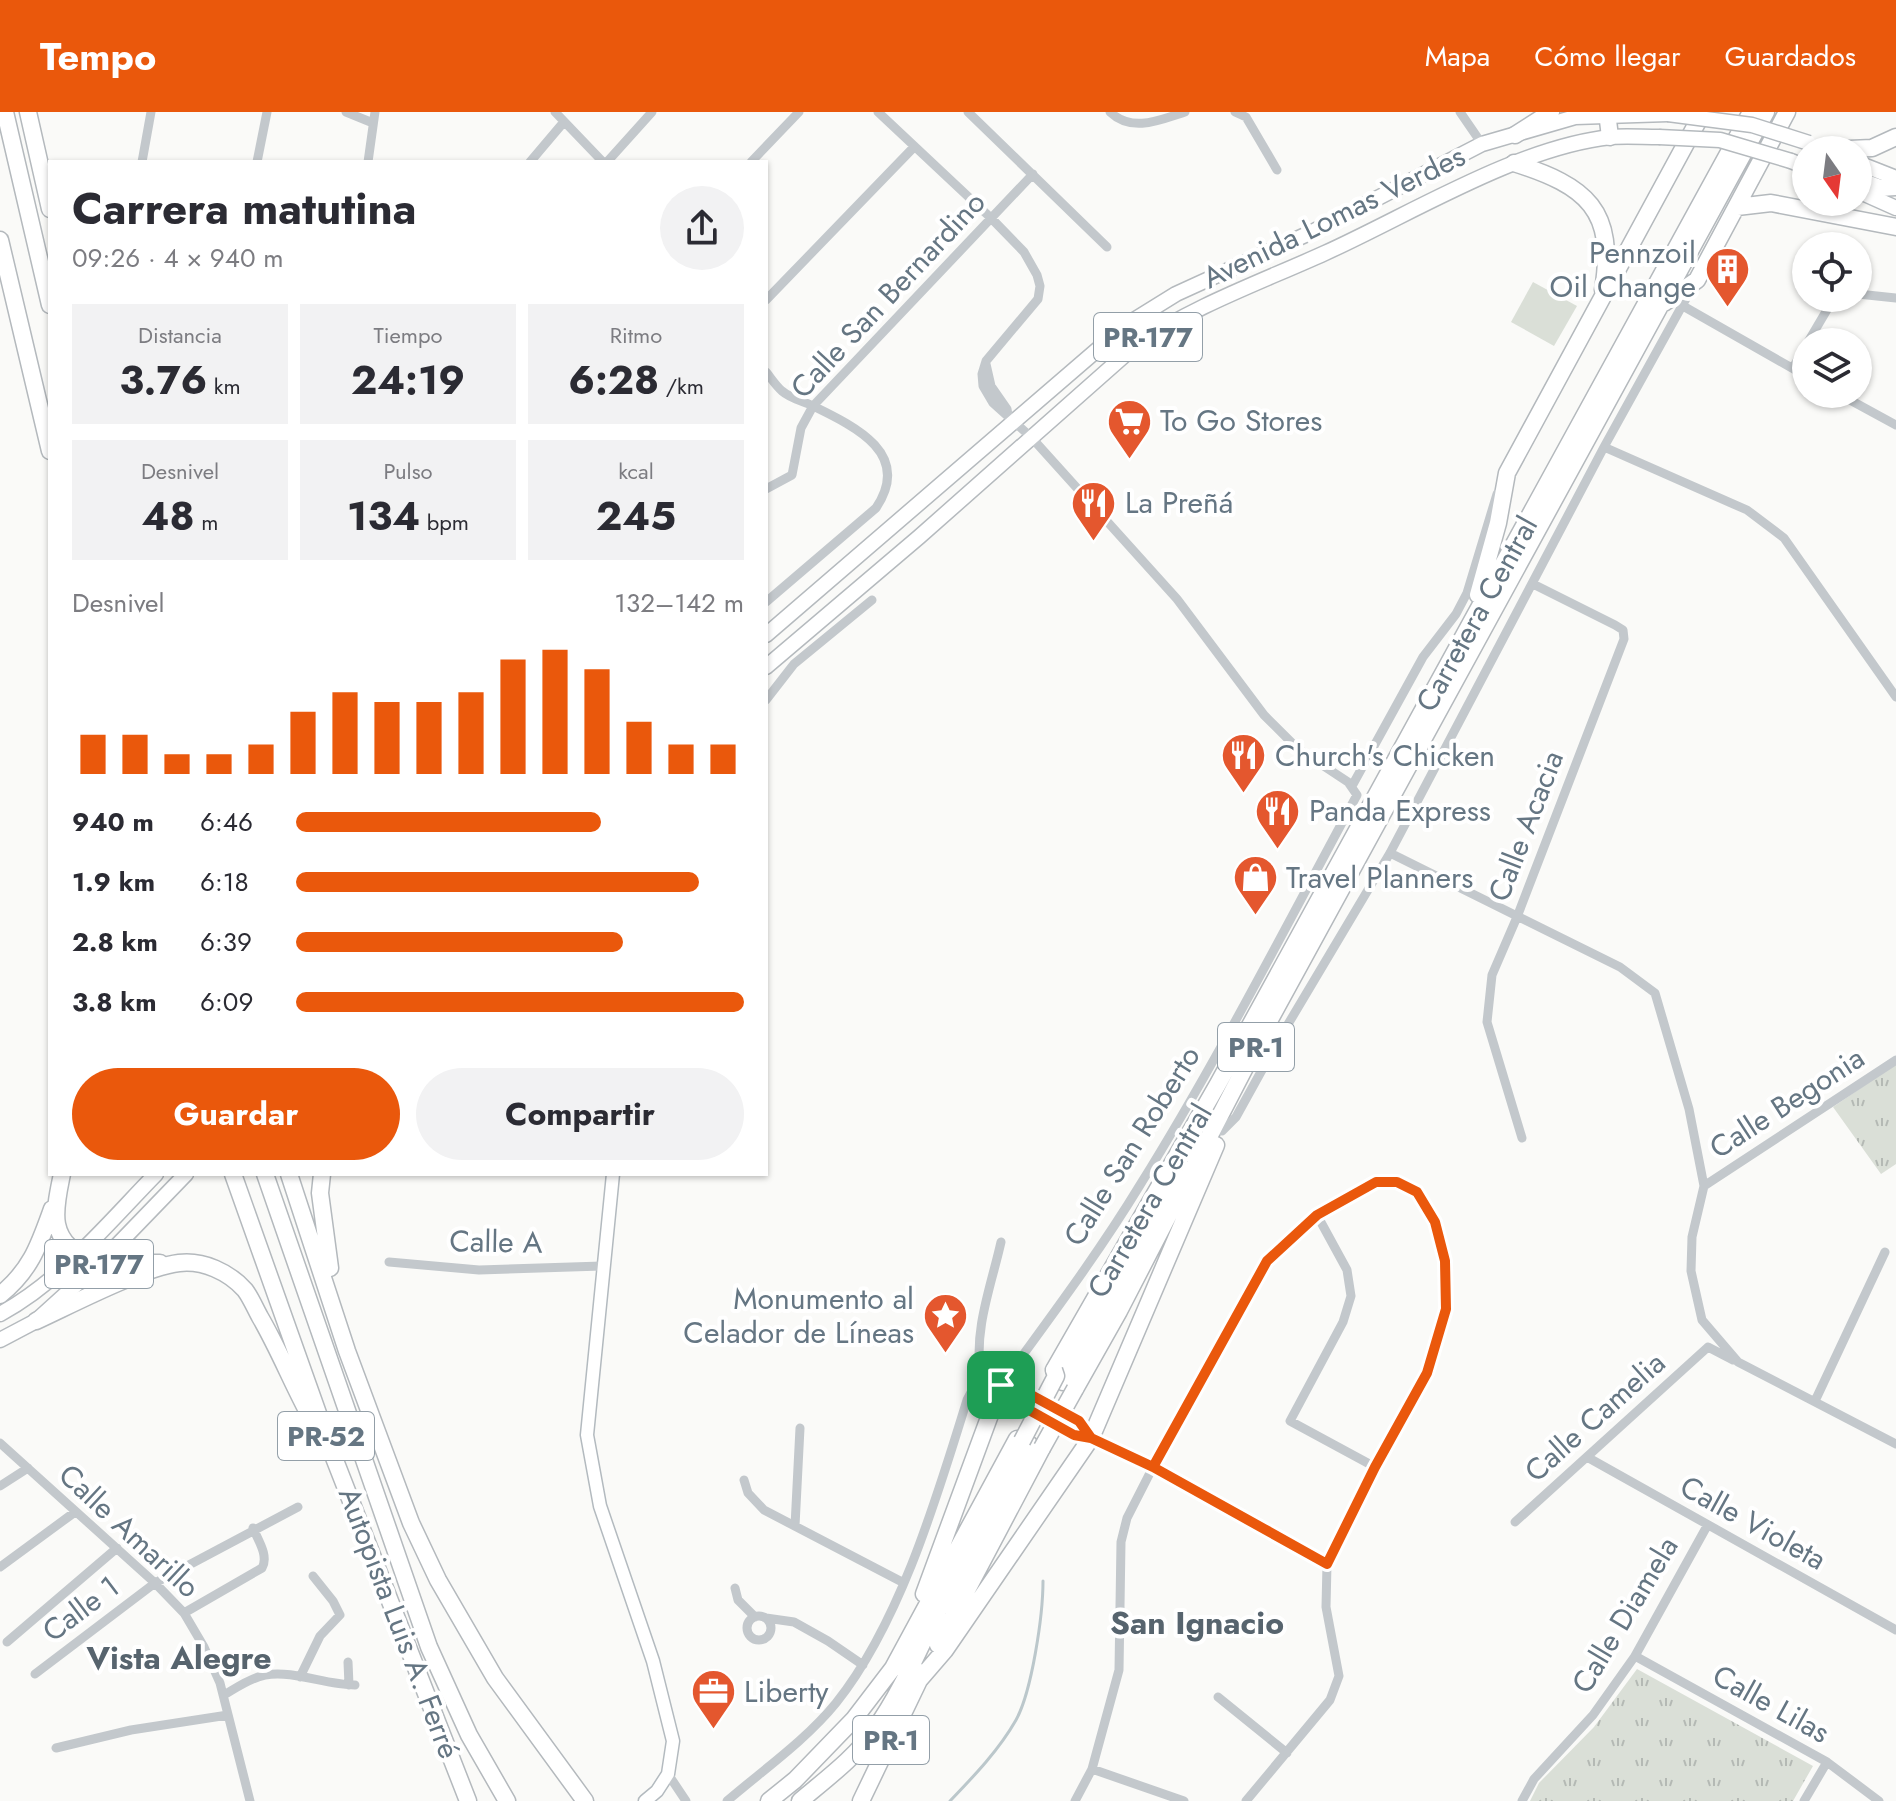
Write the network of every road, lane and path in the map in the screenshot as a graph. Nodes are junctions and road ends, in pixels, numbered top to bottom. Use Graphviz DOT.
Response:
graph roads {
  1 [pos="5,112"];
  2 [pos="28,112"];
  3 [pos="151,112"];
  4 [pos="267,112"];
  5 [pos="346,112"];
  6 [pos="375,112"];
  7 [pos="555,112"];
  8 [pos="652,112"];
  9 [pos="799,112"];
  10 [pos="878,112"];
  11 [pos="968,112"];
  12 [pos="1110,112"];
  13 [pos="1185,112"];
  14 [pos="1235,112"];
  15 [pos="1460,112"];
  16 [pos="1551,112"];
  17 [pos="1703,112"];
  18 [pos="1751,112"];
  19 [pos="1766,112"];
  20 [pos="1787,112"];
  21 [pos="1666,113"];
  22 [pos="1608,114"];
  23 [pos="373,123"];
  24 [pos="563,123"];
  25 [pos="1515,135"];
  26 [pos="1610,137"];
  27 [pos="1896,137"];
  28 [pos="1792,138"];
  29 [pos="1482,144"];
  30 [pos="914,147"];
  31 [pos="1872,148"];
  32 [pos="142,160"];
  33 [pos="257,160"];
  34 [pos="368,160"];
  35 [pos="532,160"];
  36 [pos="603,160"];
  37 [pos="607,160"];
  38 [pos="753,160"];
  39 [pos="1792,161"];
  40 [pos="1514,163"];
  41 [pos="1872,169"];
  42 [pos="1277,170"];
  43 [pos="1033,174"];
  44 [pos="1896,178"];
  45 [pos="1872,185"];
  46 [pos="1896,187"];
  47 [pos="1872,197"];
  48 [pos="48,200"];
  49 [pos="1737,207"];
  50 [pos="1896,208"];
  51 [pos="992,219"];
  52 [pos="1896,227"];
  53 [pos="0,240"];
  54 [pos="1107,247"];
  55 [pos="1697,280"];
  56 [pos="1872,295"];
  57 [pos="48,296"];
  58 [pos="768,298"];
  59 [pos="1896,298"];
  60 [pos="1602,299"];
  61 [pos="1683,306"];
  62 [pos="1659,307"];
  63 [pos="1792,367"];
  64 [pos="768,374"];
  65 [pos="813,406"];
  66 [pos="1865,408"];
  67 [pos="1011,418"];
  68 [pos="1896,425"];
  69 [pos="1031,437"];
  70 [pos="48,443"];
  71 [pos="1604,447"];
  72 [pos="1507,473"];
  73 [pos="768,488"];
  74 [pos="1533,584"];
  75 [pos="768,600"];
  76 [pos="872,600"];
  77 [pos="768,633"];
  78 [pos="1465,635"];
  79 [pos="768,665"];
  80 [pos="768,697"];
  81 [pos="1896,697"];
  82 [pos="1355,790"];
  83 [pos="1390,853"];
  84 [pos="1517,917"];
  85 [pos="1268,1023"];
  86 [pos="1896,1060"];
  87 [pos="1222,1131"];
  88 [pos="1522,1138"];
  89 [pos="154,1176"];
  90 [pos="184,1176"];
  91 [pos="234,1176"];
  92 [pos="266,1176"];
  93 [pos="290,1176"];
  94 [pos="322,1176"];
  95 [pos="613,1176"];
  96 [pos="61,1181"];
  97 [pos="1704,1186"];
  98 [pos="1317,1215"];
  99 [pos="1001,1242"];
  100 [pos="1885,1252"];
  101 [pos="80,1253"];
  102 [pos="389,1262"];
  103 [pos="100,1263"];
  104 [pos="178,1263"];
  105 [pos="602,1266"];
  106 [pos="0,1295"];
  107 [pos="0,1314"];
  108 [pos="1702,1320"];
  109 [pos="36,1321"];
  110 [pos="0,1340"];
  111 [pos="1708,1347"];
  112 [pos="347,1351"];
  113 [pos="1738,1362"];
  114 [pos="981,1374"];
  115 [pos="1064,1380"];
  116 [pos="1001,1385"];
  117 [pos="1815,1401"];
  118 [pos="800,1428"];
  119 [pos="1091,1438"];
  120 [pos="0,1443"];
  121 [pos="1028,1443"];
  122 [pos="1896,1444"];
  123 [pos="331,1450"];
  124 [pos="1587,1457"];
  125 [pos="1153,1467"];
  126 [pos="1375,1467"];
  127 [pos="28,1468"];
  128 [pos="744,1480"];
  129 [pos="0,1486"];
  130 [pos="298,1507"];
  131 [pos="75,1512"];
  132 [pos="1515,1522"];
  133 [pos="795,1526"];
  134 [pos="1707,1526"];
  135 [pos="253,1528"];
  136 [pos="117,1548"];
  137 [pos="1327,1564"];
  138 [pos="0,1567"];
  139 [pos="313,1576"];
  140 [pos="155,1583"];
  141 [pos="904,1583"];
  142 [pos="735,1588"];
  143 [pos="184,1613"];
  144 [pos="755,1617"];
  145 [pos="766,1618"];
  146 [pos="1896,1630"];
  147 [pos="7,1642"];
  148 [pos="903,1650"];
  149 [pos="1635,1656"];
  150 [pos="348,1662"];
  151 [pos="863,1665"];
  152 [pos="35,1674"];
  153 [pos="300,1677"];
  154 [pos="920,1679"];
  155 [pos="224,1695"];
  156 [pos="1218,1697"];
  157 [pos="228,1715"];
  158 [pos="56,1748"];
  159 [pos="1287,1753"];
  160 [pos="1827,1762"];
  161 [pos="1092,1769"];
  162 [pos="668,1774"];
  163 [pos="250,1801"];
  164 [pos="466,1801"];
  165 [pos="507,1801"];
  166 [pos="585,1801"];
  167 [pos="645,1801"];
  168 [pos="686,1801"];
  169 [pos="727,1801"];
  170 [pos="769,1801"];
  171 [pos="800,1801"];
  172 [pos="861,1801"];
  173 [pos="1075,1801"];
  174 [pos="1184,1801"];
  175 [pos="1246,1801"];
  176 [pos="1522,1801"];
  177 [pos="1804,1801"];
  178 [pos="1879,1801"];
  1 -- 57 [label="highway"];
  2 -- 48 [label="highway"];
  3 -- 32 [label="street"];
  4 -- 33 [label="street"];
  5 -- 23 [label="street"];
  6 -- 23 [label="street"];
  7 -- 24 [label="street"];
  8 -- 37 [label="street"];
  9 -- 38 [label="street"];
  10 -- 30 [label="street"];
  11 -- 43 [label="street"];
  12 -- 13 [label="street"];
  14 -- 42 [label="street"];
  15 -- 29 [label="street"];
  16 -- 25 [label="highway"];
  17 -- 60 [label="highway"];
  18 -- 78 [label="highway, Carretera Central / PR-1"];
  19 -- 62 [label="highway, Carretera Central / PR-1"];
  20 -- 49 [label="highway"];
  21 -- 22 [label="main road, Avenida Lomas Verdes / PR-177"];
  21 -- 28 [label="main road, Avenida Lomas Verdes / PR-177, bridge"];
  22 -- 25 [label="main road, Avenida Lomas Verdes / PR-177"];
  22 -- 26 [label="highway"];
  23 -- 34 [label="street"];
  24 -- 35 [label="street"];
  24 -- 36 [label="street"];
  25 -- 29 [label="main road, Avenida Lomas Verdes / PR-177"];
  26 -- 39 [label="main road, Avenida Lomas Verdes / PR-177, bridge"];
  26 -- 40 [label="main road, Avenida Lomas Verdes / PR-177"];
  27 -- 31 [label="highway"];
  29 -- 67 [label="main road, Avenida Lomas Verdes / PR-177"];
  30 -- 51 [label="street"];
  30 -- 58 [label="street"];
  40 -- 60 [label="highway"];
  40 -- 69 [label="main road, Avenida Lomas Verdes / PR-177"];
  41 -- 44 [label="main road"];
  43 -- 51 [label="street, Calle San Bernardino"];
  43 -- 54 [label="street"];
  45 -- 46 [label="highway"];
  47 -- 50 [label="main road"];
  49 -- 52 [label="highway"];
  49 -- 55 [label="highway"];
  51 -- 65 [label="street, Calle San Bernardino"];
  51 -- 67 [label="street"];
  53 -- 70 [label="highway"];
  55 -- 61 [label="street"];
  55 -- 62 [label="highway"];
  56 -- 59 [label="street"];
  60 -- 72 [label="highway"];
  61 -- 63 [label="street"];
  61 -- 71 [label="street"];
  62 -- 85 [label="highway, Carretera Central / PR-1"];
  64 -- 65 [label="street"];
  65 -- 73 [label="street, Calle San Bernardino"];
  65 -- 75 [label="street"];
  66 -- 68 [label="street"];
  67 -- 69 [label="street"];
  67 -- 77 [label="main road, Avenida Lomas Verdes / PR-177"];
  69 -- 79 [label="main road, Avenida Lomas Verdes / PR-177"];
  69 -- 82 [label="street"];
  71 -- 74 [label="street"];
  71 -- 81 [label="street"];
  72 -- 78 [label="highway"];
  72 -- 82 [label="street, Calle San Roberto"];
  74 -- 83 [label="street"];
  74 -- 84 [label="street, Calle Acacia"];
  76 -- 80 [label="street"];
  78 -- 115 [label="highway, Carretera Central / PR-1"];
  82 -- 116 [label="street, Calle San Roberto"];
  83 -- 84 [label="street"];
  83 -- 87 [label="street"];
  84 -- 88 [label="street, Calle Acacia"];
  84 -- 97 [label="street"];
  85 -- 87 [label="highway"];
  85 -- 115 [label="highway, Carretera Central / PR-1"];
  86 -- 97 [label="street, Calle Begonia"];
  87 -- 119 [label="highway"];
  89 -- 101 [label="main road, PR-177"];
  90 -- 103 [label="main road, PR-177"];
  91 -- 123 [label="highway, Autopista Luis A. Ferré / PR-52"];
  92 -- 165 [label="highway"];
  93 -- 112 [label="highway, Autopista Luis A. Ferré / PR-52"];
  94 -- 112 [label="highway"];
  95 -- 105 [label="street"];
  96 -- 101 [label="highway"];
  96 -- 106 [label="highway"];
  97 -- 108 [label="street"];
  98 -- 125 [label="street"];
  98 -- 126 [label="street"];
  98 -- 126 [label="street"];
  99 -- 114 [label="street"];
  100 -- 117 [label="street"];
  101 -- 103 [label="highway"];
  101 -- 107 [label="main road, PR-177"];
  102 -- 105 [label="street, Calle A"];
  103 -- 104 [label="highway"];
  103 -- 109 [label="main road, PR-177"];
  104 -- 109 [label="highway"];
  104 -- 123 [label="highway"];
  105 -- 162 [label="street"];
  108 -- 111 [label="street"];
  108 -- 113 [label="street"];
  109 -- 110 [label="main road, PR-177"];
  111 -- 113 [label="street"];
  111 -- 124 [label="street, Calle Camelia"];
  112 -- 166 [label="highway, Autopista Luis A. Ferré / PR-52"];
  113 -- 117 [label="street"];
  114 -- 116 [label="street"];
  114 -- 141 [label="street"];
  115 -- 121 [label="highway, Carretera Central / PR-1, bridge"];
  115 -- 121 [label="highway, Carretera Central / PR-1, bridge"];
  116 -- 119 [label="street"];
  116 -- 148 [label="highway"];
  117 -- 122 [label="street"];
  118 -- 133 [label="street"];
  119 -- 125 [label="street"];
  119 -- 154 [label="highway"];
  120 -- 127 [label="street, Calle Amarillo"];
  121 -- 148 [label="highway, Carretera Central / PR-1"];
  121 -- 154 [label="highway, Carretera Central / PR-1"];
  121 -- 171 [label="highway"];
  123 -- 164 [label="highway, Autopista Luis A. Ferré / PR-52"];
  124 -- 132 [label="street, Calle Camelia"];
  124 -- 134 [label="street, Calle Violeta"];
  125 -- 137 [label="street"];
  125 -- 161 [label="street"];
  126 -- 137 [label="street"];
  127 -- 129 [label="street"];
  127 -- 131 [label="street, Calle Amarillo"];
  128 -- 133 [label="street"];
  130 -- 135 [label="street, Calle 1"];
  131 -- 136 [label="street, Calle Amarillo"];
  131 -- 138 [label="street"];
  133 -- 141 [label="street"];
  134 -- 146 [label="street, Calle Violeta"];
  134 -- 149 [label="street, Calle Diamela"];
  135 -- 140 [label="street, Calle 1"];
  135 -- 143 [label="street"];
  136 -- 140 [label="street, Calle Amarillo"];
  136 -- 147 [label="street"];
  137 -- 159 [label="street"];
  139 -- 153 [label="street"];
  140 -- 143 [label="street, Calle Amarillo"];
  140 -- 152 [label="street, Calle 1"];
  141 -- 151 [label="street"];
  142 -- 144 [label="street"];
  143 -- 155 [label="street, Calle Amarillo"];
  144 -- 145 [label="street"];
  144 -- 145 [label="street"];
  145 -- 151 [label="street"];
  148 -- 170 [label="highway, Carretera Central / PR-1"];
  149 -- 160 [label="street, Calle Lilas"];
  149 -- 176 [label="street, Calle Diamela"];
  150 -- 153 [label="street"];
  151 -- 169 [label="street"];
  153 -- 155 [label="street"];
  154 -- 172 [label="highway, Carretera Central / PR-1"];
  155 -- 157 [label="street, Calle Amarillo"];
  156 -- 159 [label="street"];
  157 -- 158 [label="street"];
  157 -- 163 [label="street, Calle Amarillo"];
  159 -- 175 [label="street"];
  160 -- 177 [label="street"];
  160 -- 178 [label="street, Calle Lilas"];
  161 -- 173 [label="street"];
  161 -- 174 [label="street"];
  162 -- 167 [label="street"];
  162 -- 168 [label="street"];
}
